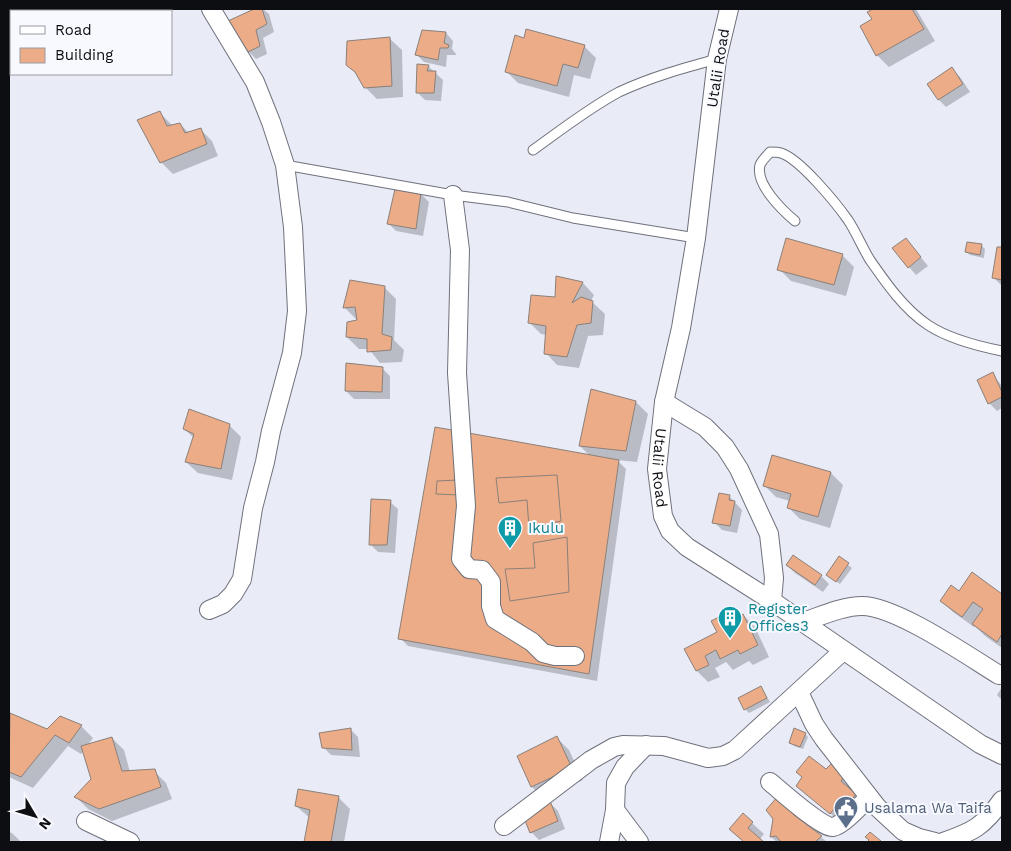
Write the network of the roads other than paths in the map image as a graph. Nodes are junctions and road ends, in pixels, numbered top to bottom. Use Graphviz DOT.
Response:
graph roads {
  1 [pos="211,9"];
  2 [pos="729,9"];
  3 [pos="718,59"];
  4 [pos="533,150"];
  5 [pos="285,165"];
  6 [pos="453,195"];
  7 [pos="795,221"];
  8 [pos="696,238"];
  9 [pos="1002,351"];
  10 [pos="664,402"];
  11 [pos="772,601"];
  12 [pos="209,610"];
  13 [pos="803,622"];
  14 [pos="844,652"];
  15 [pos="575,656"];
  16 [pos="999,675"];
  17 [pos="800,692"];
  18 [pos="646,745"];
  19 [pos="1002,755"];
  20 [pos="770,782"];
  21 [pos="869,798"];
  22 [pos="1002,800"];
  23 [pos="615,810"];
  24 [pos="86,821"];
  25 [pos="504,826"];
  26 [pos="130,842"];
  27 [pos="609,842"];
  28 [pos="639,842"];
  29 [pos="935,842"];
  30 [pos="943,842"];
  1 -- 5 [label="street"];
  2 -- 3 [label="street, Utalii Road"];
  3 -- 4 [label="lane"];
  3 -- 8 [label="street, Utalii Road"];
  5 -- 6 [label="lane"];
  5 -- 12 [label="street"];
  6 -- 8 [label="lane"];
  6 -- 15 [label="street"];
  7 -- 9 [label="lane"];
  8 -- 10 [label="street, Utalii Road"];
  10 -- 11 [label="street"];
  10 -- 11 [label="street, Utalii Road"];
  11 -- 13 [label="street, Utalii Road"];
  13 -- 14 [label="street, Utalii Road"];
  13 -- 16 [label="street"];
  14 -- 17 [label="street"];
  14 -- 19 [label="street, Utalii Road"];
  17 -- 18 [label="street"];
  17 -- 21 [label="street"];
  18 -- 23 [label="street"];
  18 -- 25 [label="street"];
  20 -- 21 [label="street"];
  21 -- 29 [label="street"];
  22 -- 30 [label="street"];
  23 -- 27 [label="street"];
  23 -- 28 [label="street"];
  24 -- 26 [label="street"];
}
